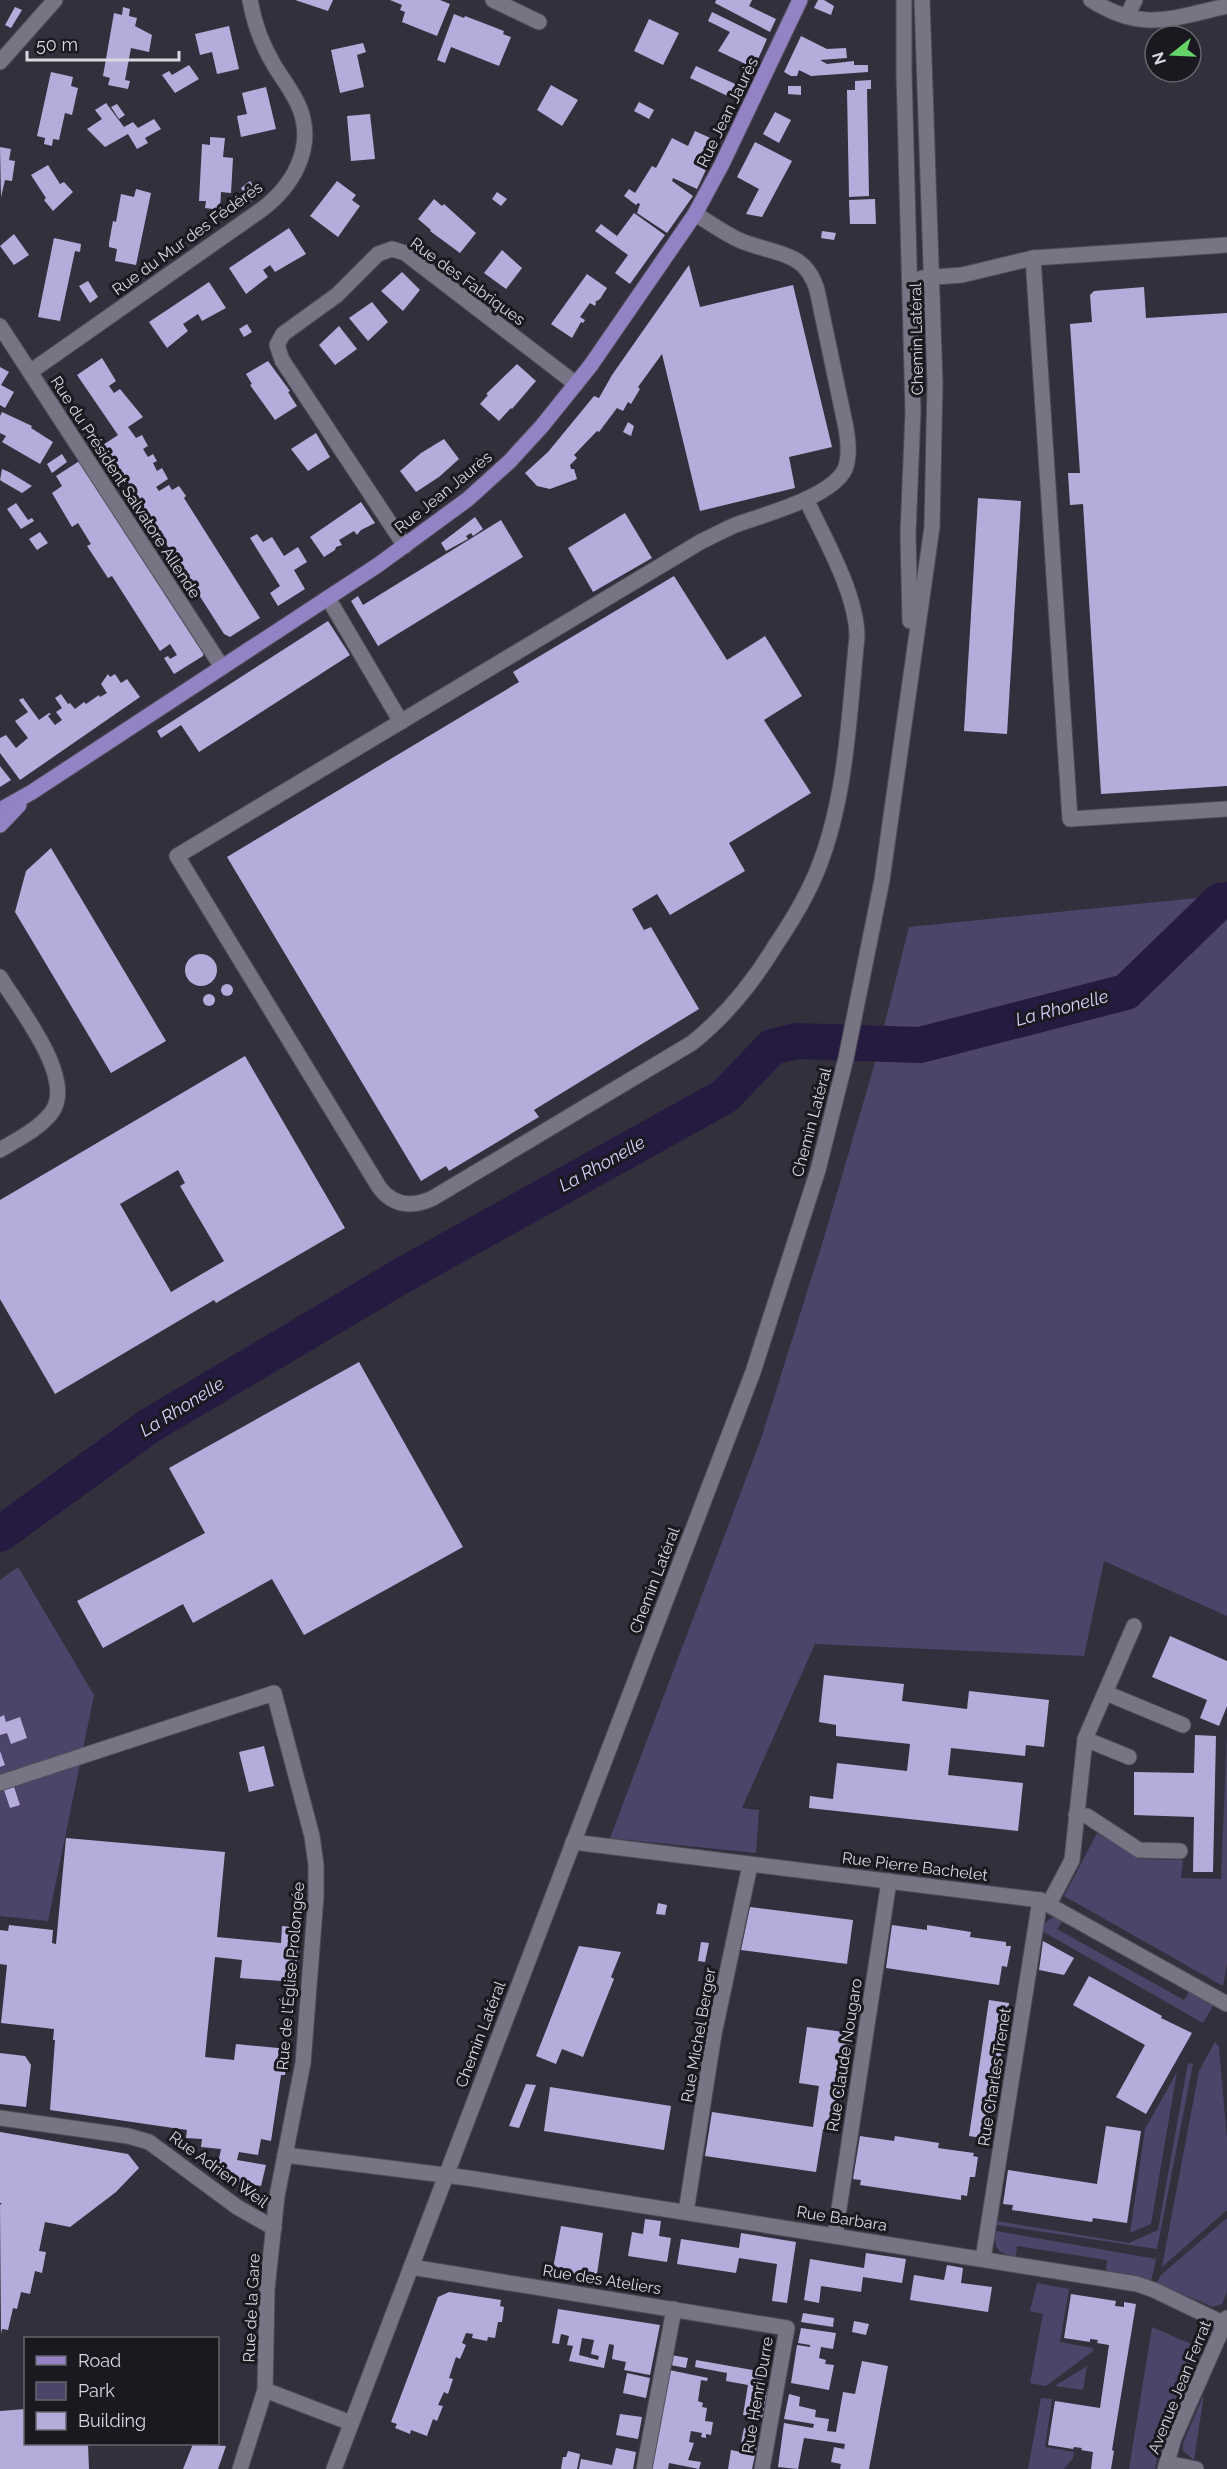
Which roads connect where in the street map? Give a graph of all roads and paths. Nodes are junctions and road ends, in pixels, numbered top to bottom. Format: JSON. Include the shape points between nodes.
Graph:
{"nodes":[{"id":1,"x":55,"y":0,"type":"edge"},
{"id":2,"x":250,"y":0,"type":"edge"},
{"id":3,"x":494,"y":0,"type":"edge"},
{"id":4,"x":800,"y":0,"type":"edge"},
{"id":5,"x":904,"y":0,"type":"edge"},
{"id":6,"x":922,"y":0,"type":"edge"},
{"id":7,"x":1091,"y":0,"type":"edge"},
{"id":8,"x":1135,"y":0,"type":"edge"},
{"id":9,"x":1227,"y":6,"type":"edge"},
{"id":10,"x":1127,"y":16,"type":"junction"},
{"id":11,"x":539,"y":22,"type":"dead end"},
{"id":12,"x":0,"y":62,"type":"edge"},
{"id":13,"x":694,"y":214,"type":"junction"},
{"id":14,"x":1227,"y":245,"type":"edge"},
{"id":15,"x":1033,"y":258,"type":"junction"},
{"id":16,"x":932,"y":277,"type":"junction"},
{"id":17,"x":910,"y":279,"type":"junction"},
{"id":18,"x":0,"y":326,"type":"edge"},
{"id":19,"x":30,"y":372,"type":"junction"},
{"id":20,"x":576,"y":384,"type":"junction"},
{"id":21,"x":806,"y":499,"type":"junction"},
{"id":22,"x":405,"y":546,"type":"junction"},
{"id":23,"x":328,"y":598,"type":"junction"},
{"id":24,"x":222,"y":667,"type":"junction"},
{"id":25,"x":910,"y":675,"type":"junction"},
{"id":26,"x":401,"y":722,"type":"junction"},
{"id":27,"x":32,"y":792,"type":"junction"},
{"id":28,"x":1227,"y":809,"type":"edge"},
{"id":29,"x":0,"y":810,"type":"edge"},
{"id":30,"x":0,"y":825,"type":"edge"},
{"id":31,"x":0,"y":977,"type":"edge"},
{"id":32,"x":0,"y":1149,"type":"edge"},
{"id":33,"x":1134,"y":1626,"type":"dead end"},
{"id":34,"x":1106,"y":1693,"type":"junction"},
{"id":35,"x":1183,"y":1725,"type":"dead end"},
{"id":36,"x":1085,"y":1739,"type":"junction"},
{"id":37,"x":1129,"y":1757,"type":"dead end"},
{"id":38,"x":0,"y":1783,"type":"edge"},
{"id":39,"x":1076,"y":1815,"type":"junction"},
{"id":40,"x":573,"y":1842,"type":"junction"},
{"id":41,"x":1179,"y":1851,"type":"dead end"},
{"id":42,"x":750,"y":1865,"type":"junction"},
{"id":43,"x":889,"y":1881,"type":"junction"},
{"id":44,"x":1045,"y":1902,"type":"junction"},
{"id":45,"x":1227,"y":2004,"type":"edge"},
{"id":46,"x":0,"y":2118,"type":"edge"},
{"id":47,"x":285,"y":2155,"type":"junction"},
{"id":48,"x":446,"y":2175,"type":"junction"},
{"id":49,"x":686,"y":2212,"type":"junction"},
{"id":50,"x":274,"y":2228,"type":"junction"},
{"id":51,"x":835,"y":2235,"type":"junction"},
{"id":52,"x":983,"y":2259,"type":"junction"},
{"id":53,"x":411,"y":2267,"type":"junction"},
{"id":54,"x":674,"y":2309,"type":"junction"},
{"id":55,"x":1226,"y":2321,"type":"edge"},
{"id":56,"x":787,"y":2328,"type":"joint"},
{"id":57,"x":265,"y":2390,"type":"junction"},
{"id":58,"x":351,"y":2423,"type":"junction"},
{"id":59,"x":1166,"y":2466,"type":"edge"},
{"id":60,"x":240,"y":2469,"type":"edge"},
{"id":61,"x":333,"y":2469,"type":"edge"},
{"id":62,"x":644,"y":2469,"type":"edge"},
{"id":63,"x":762,"y":2469,"type":"edge"},
{"id":64,"x":1196,"y":2469,"type":"edge"}],
"edges":[{"from":1,"to":12,"type":"street"},
{"from":2,"to":19,"type":"street","name":"Rue du Mur des Fédérés","via":[[262,44],[292,91],[304,121],[302,155],[294,175],[261,210]]},
{"from":3,"to":11,"type":"street"},
{"from":4,"to":13,"type":"main road","name":"Rue Jean Jaurès"},
{"from":5,"to":17,"type":"street","name":"Chemin Latéral"},
{"from":6,"to":16,"type":"street","name":"Chemin Latéral"},
{"from":7,"to":10,"type":"street"},
{"from":8,"to":10,"type":"street"},
{"from":9,"to":10,"type":"street","via":[[1158,21]]},
{"from":13,"to":20,"type":"main road","name":"Rue Jean Jaurès","via":[[638,300]]},
{"from":13,"to":21,"type":"street","via":[[735,238],[793,257],[806,266],[814,281],[848,450],[842,474]]},
{"from":14,"to":15,"type":"street"},
{"from":15,"to":16,"type":"street","via":[[962,275]]},
{"from":15,"to":28,"type":"street","via":[[1070,819]]},
{"from":16,"to":17,"type":"street"},
{"from":16,"to":25,"type":"street","name":"Chemin Latéral","via":[[932,527]]},
{"from":17,"to":25,"type":"street","name":"Chemin Latéral"},
{"from":18,"to":19,"type":"street","name":"Rue du Président Salvatore Allende"},
{"from":19,"to":24,"type":"street","name":"Rue du Président Salvatore Allende"},
{"from":20,"to":22,"type":"main road","name":"Rue Jean Jaurès","via":[[497,474]]},
{"from":20,"to":22,"type":"street","name":"Rue des Fabriques","via":[[405,253],[392,249],[378,254],[337,295],[283,334],[277,345],[282,360]]},
{"from":21,"to":26,"type":"street","via":[[702,541]]},
{"from":21,"to":26,"type":"street","via":[[850,598],[857,637],[833,820],[800,908],[747,989],[692,1043],[433,1198],[411,1205],[396,1202],[379,1187],[177,856]]},
{"from":22,"to":23,"type":"main road","name":"Rue Jean Jaurès"},
{"from":23,"to":24,"type":"main road","name":"Rue Jean Jaurès"},
{"from":23,"to":26,"type":"street"},
{"from":24,"to":27,"type":"main road","name":"Rue Jean Jaurès"},
{"from":25,"to":40,"type":"street","name":"Chemin Latéral","via":[[882,880],[846,1058],[815,1179],[753,1372]]},
{"from":27,"to":29,"type":"main road","name":"Rue Jean Jaurès"},
{"from":27,"to":30,"type":"main road","name":"Rue Jean Jaurès"},
{"from":31,"to":32,"type":"street","via":[[52,1062],[59,1094],[48,1117]]},
{"from":33,"to":34,"type":"street","name":"Rue Charles Trenet"},
{"from":34,"to":35,"type":"street"},
{"from":34,"to":36,"type":"street","name":"Rue Charles Trenet"},
{"from":36,"to":37,"type":"street"},
{"from":36,"to":39,"type":"street","name":"Rue Charles Trenet"},
{"from":38,"to":47,"type":"street","name":"Rue de l'Église Prolongée","via":[[274,1693],[312,1836],[317,1880],[305,2048]]},
{"from":39,"to":41,"type":"street","via":[[1087,1816],[1139,1850]]},
{"from":39,"to":44,"type":"street","name":"Rue Charles Trenet","via":[[1072,1860]]},
{"from":40,"to":42,"type":"street","name":"Rue Pierre Bachelet"},
{"from":40,"to":48,"type":"street","name":"Chemin Latéral"},
{"from":42,"to":43,"type":"street","name":"Rue Pierre Bachelet"},
{"from":42,"to":49,"type":"street","name":"Rue Michel Berger","via":[[714,2034]]},
{"from":43,"to":44,"type":"street","name":"Rue Pierre Bachelet"},
{"from":43,"to":51,"type":"street","name":"Rue Claude Nougaro"},
{"from":44,"to":45,"type":"street","name":"Rue Pierre Bachelet"},
{"from":44,"to":52,"type":"street","name":"Rue Charles Trenet"},
{"from":46,"to":50,"type":"street","name":"Rue Adrien Weil","via":[[149,2142],[237,2207]]},
{"from":47,"to":48,"type":"street","name":"Rue Barbara"},
{"from":47,"to":50,"type":"street","name":"Rue de l'Église Prolongée"},
{"from":48,"to":49,"type":"street","name":"Rue Barbara"},
{"from":48,"to":53,"type":"street","name":"Chemin Latéral"},
{"from":49,"to":51,"type":"street","name":"Rue Barbara"},
{"from":50,"to":57,"type":"street","name":"Rue de la Gare","via":[[266,2301]]},
{"from":51,"to":52,"type":"street","name":"Rue Barbara"},
{"from":52,"to":55,"type":"street","name":"Rue Barbara","via":[[1137,2284]]},
{"from":53,"to":54,"type":"street","name":"Rue des Ateliers"},
{"from":53,"to":58,"type":"street","name":"Chemin Latéral"},
{"from":54,"to":56,"type":"street","name":"Rue des Ateliers"},
{"from":54,"to":62,"type":"street"},
{"from":55,"to":59,"type":"street","name":"Avenue Jean Ferrat","via":[[1174,2438]]},
{"from":56,"to":63,"type":"street","name":"Rue Henri Durre"},
{"from":57,"to":58,"type":"street"},
{"from":57,"to":60,"type":"street","name":"Rue de la Gare"},
{"from":58,"to":61,"type":"street","name":"Chemin Latéral"},
{"from":59,"to":64,"type":"street"}]}
